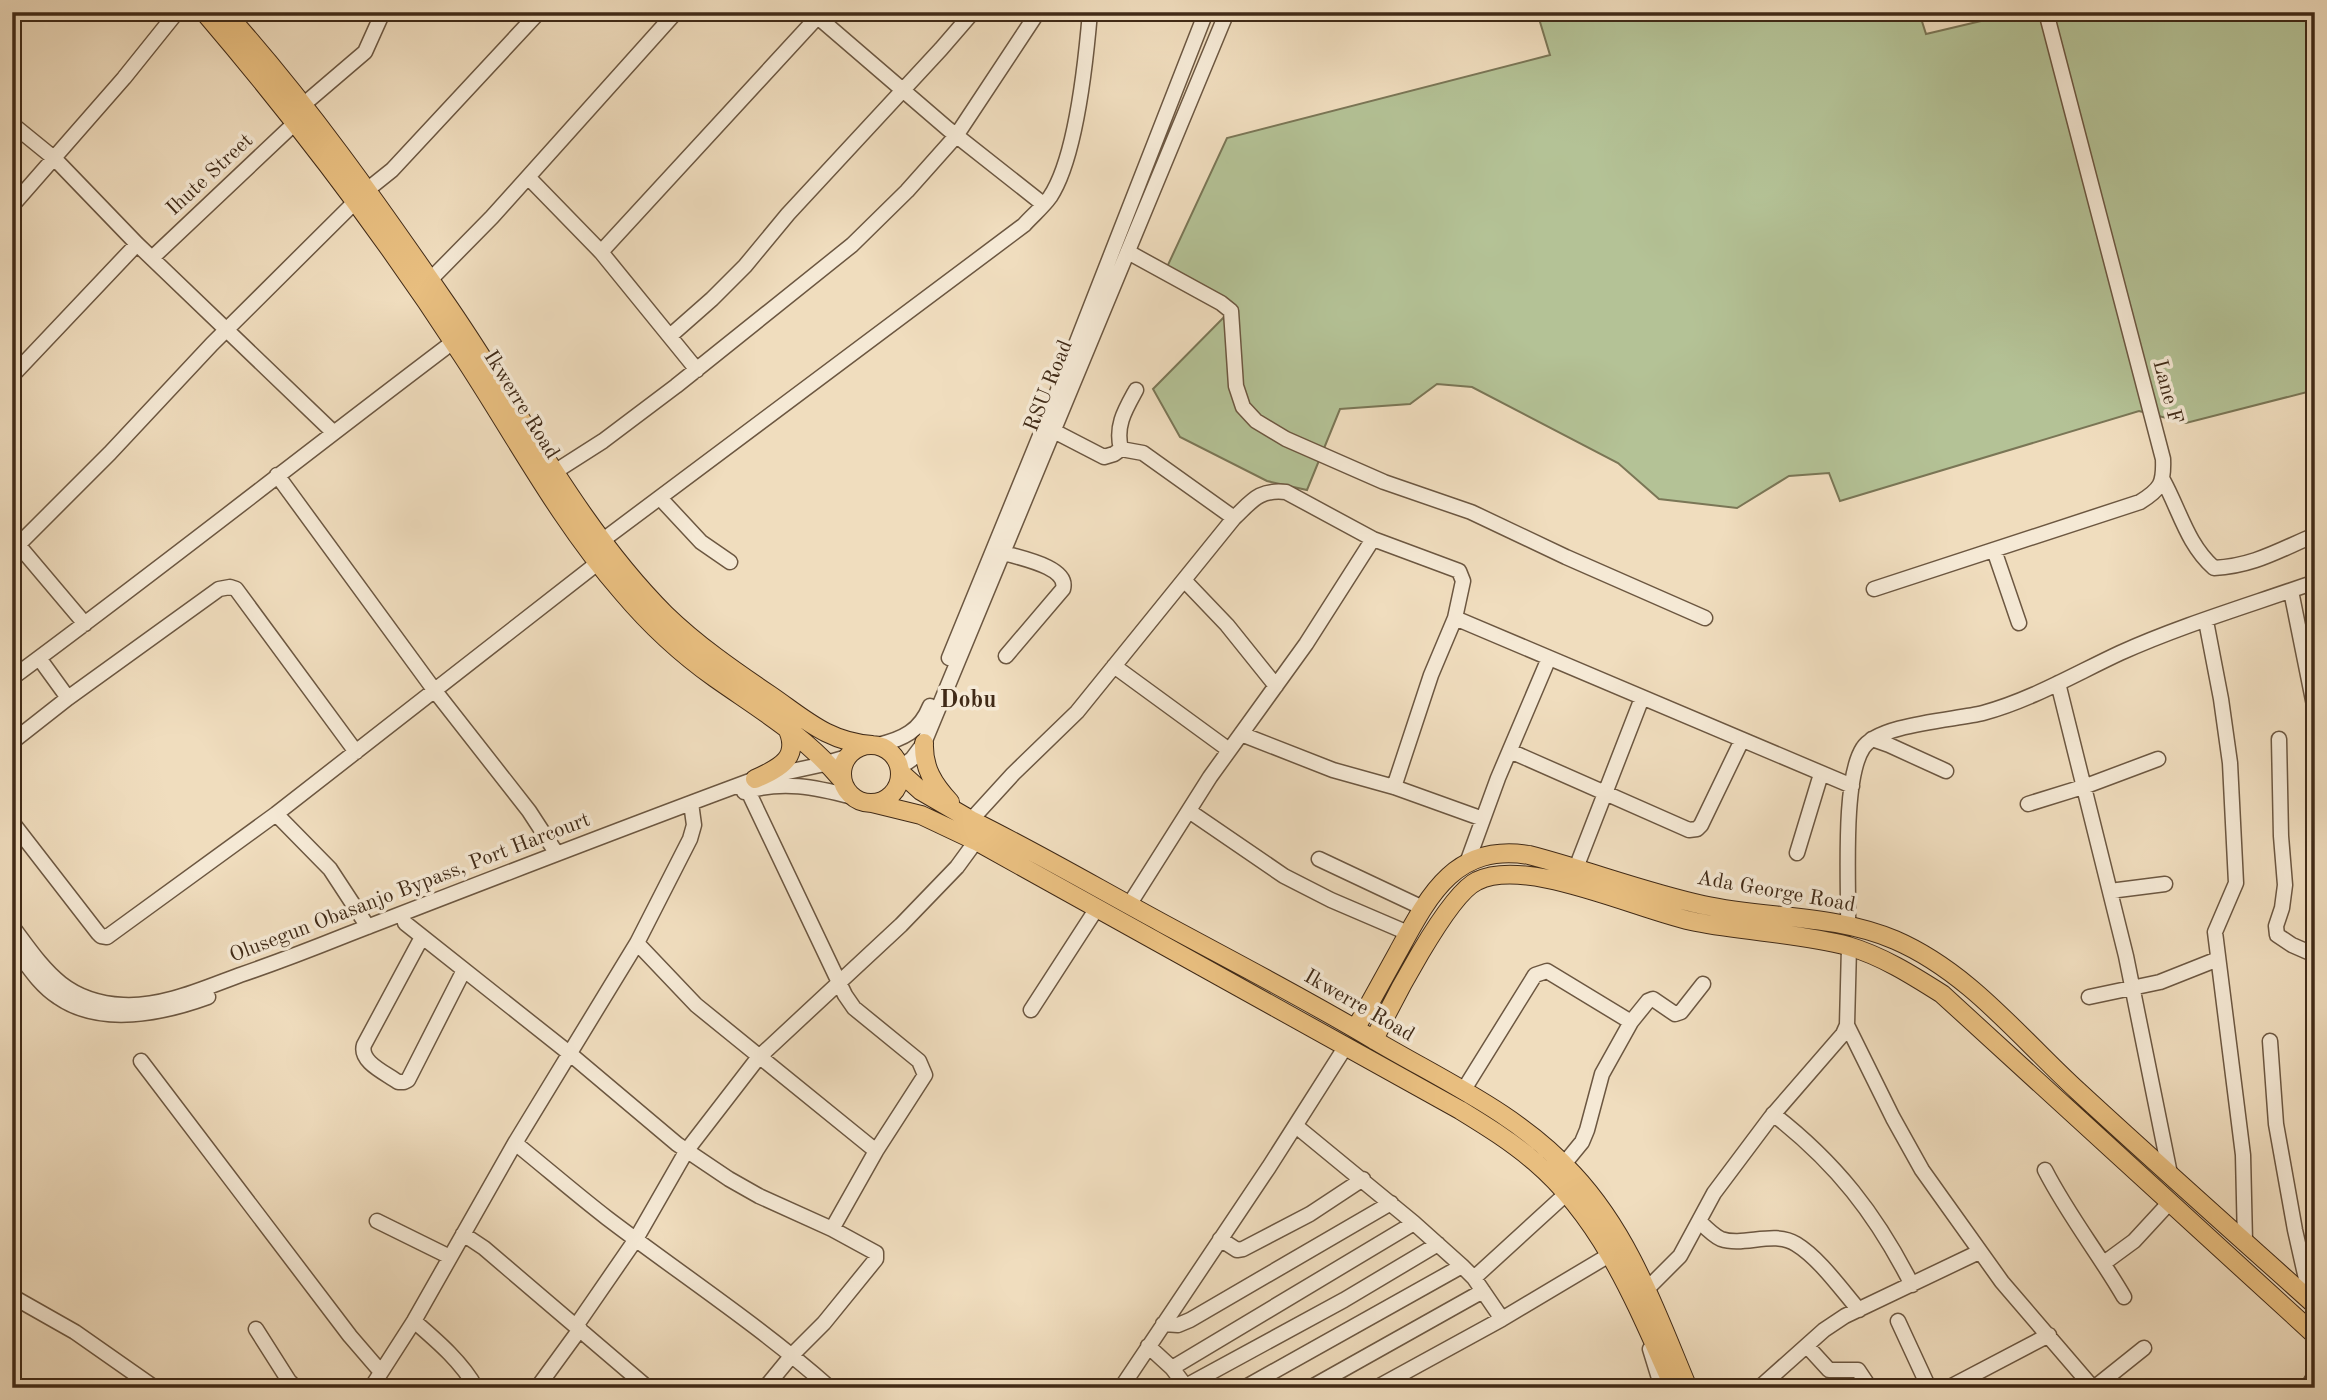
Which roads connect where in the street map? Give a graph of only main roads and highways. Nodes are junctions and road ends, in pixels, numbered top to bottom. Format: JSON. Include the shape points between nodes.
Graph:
{"nodes":[{"id":1,"x":204,"y":12,"type":"edge"},
{"id":2,"x":225,"y":12,"type":"edge"},
{"id":3,"x":362,"y":196,"type":"junction"},
{"id":4,"x":786,"y":726,"type":"junction"},
{"id":5,"x":924,"y":743,"type":"road end"},
{"id":6,"x":875,"y":745,"type":"junction"},
{"id":7,"x":900,"y":770,"type":"junction"},
{"id":8,"x":842,"y":780,"type":"junction"},
{"id":9,"x":751,"y":785,"type":"road end"},
{"id":10,"x":872,"y":803,"type":"junction"},
{"id":11,"x":966,"y":818,"type":"junction"},
{"id":12,"x":1356,"y":1028,"type":"junction"},
{"id":13,"x":1374,"y":1040,"type":"junction"},
{"id":14,"x":2313,"y":1303,"type":"edge"},
{"id":15,"x":2315,"y":1335,"type":"edge"},
{"id":16,"x":1674,"y":1388,"type":"edge"},
{"id":17,"x":1688,"y":1388,"type":"edge"}],
"edges":[{"from":1,"to":3,"type":"main road","name":"Ikwerre Road"},
{"from":2,"to":3,"type":"main road","name":"Ikwerre Road","via":[[303,105]]},
{"from":3,"to":4,"type":"main road","name":"Ikwerre Road","via":[[598,562],[645,617],[692,661]]},
{"from":3,"to":6,"type":"main road","name":"Ikwerre Road","via":[[474,342],[556,471],[636,583],[727,667],[827,734],[849,743]]},
{"from":4,"to":8,"type":"main road","name":"Ikwerre Road"},
{"from":4,"to":9,"type":"main road","via":[[792,741],[788,757]]},
{"from":5,"to":11,"type":"main road","via":[[924,761],[933,781]]},
{"from":6,"to":7,"type":"main road","via":[[894,755]]},
{"from":6,"to":8,"type":"main road","via":[[863,746],[847,757]]},
{"from":7,"to":10,"type":"main road","via":[[895,790]]},
{"from":7,"to":11,"type":"main road","name":"Ikwerre Road","via":[[921,790]]},
{"from":8,"to":10,"type":"main road","via":[[853,797]]},
{"from":10,"to":16,"type":"main road","name":"Ikwerre Road","via":[[921,815],[976,841],[1502,1136],[1567,1193],[1611,1254]]},
{"from":11,"to":12,"type":"main road","name":"Ikwerre Road"},
{"from":12,"to":13,"type":"main road","name":"Ikwerre Road"},
{"from":12,"to":14,"type":"main road","name":"Ada George Road","via":[[1435,890],[1450,874],[1485,855],[1506,851],[1703,905],[1848,926],[1894,940],[1958,976]]},
{"from":13,"to":15,"type":"main road","name":"Ada George Road","via":[[1454,900],[1474,882],[1500,873],[1544,877],[1692,921],[1849,947],[1880,958],[1942,994]]},
{"from":13,"to":17,"type":"main road","name":"Ikwerre Road","via":[[1517,1125],[1564,1164],[1610,1221],[1647,1289]]}]}
